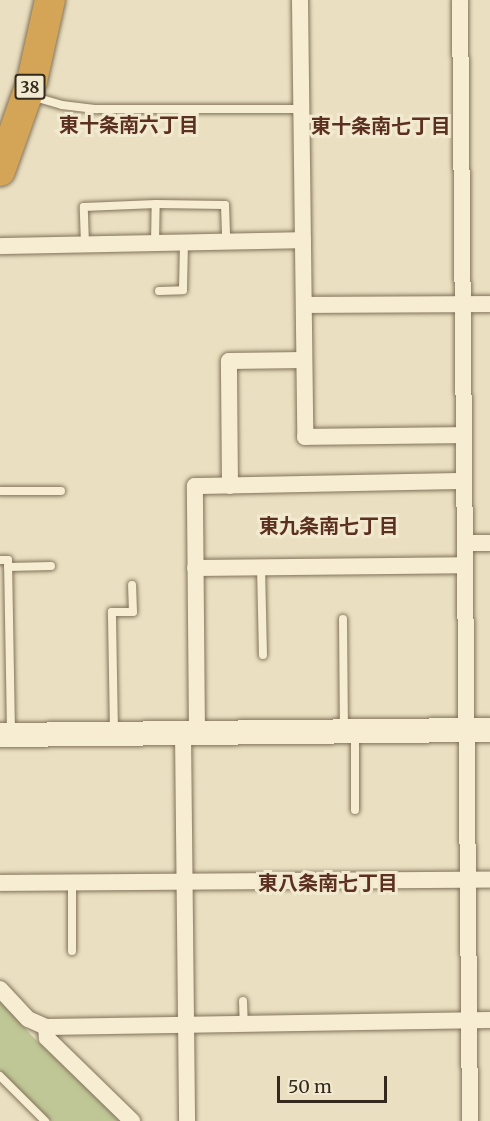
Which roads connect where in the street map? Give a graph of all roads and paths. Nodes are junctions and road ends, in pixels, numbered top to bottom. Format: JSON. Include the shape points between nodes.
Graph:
{"nodes":[{"id":1,"x":33,"y":0,"type":"edge"},
{"id":2,"x":50,"y":0,"type":"edge"},
{"id":3,"x":300,"y":0,"type":"edge"},
{"id":4,"x":460,"y":0,"type":"edge"},
{"id":5,"x":28,"y":95,"type":"junction"},
{"id":6,"x":302,"y":109,"type":"junction"},
{"id":7,"x":0,"y":122,"type":"edge"},
{"id":8,"x":0,"y":171,"type":"edge"},
{"id":9,"x":156,"y":204,"type":"junction"},
{"id":10,"x":303,"y":240,"type":"junction"},
{"id":11,"x":184,"y":242,"type":"junction"},
{"id":12,"x":226,"y":242,"type":"junction"},
{"id":13,"x":155,"y":243,"type":"junction"},
{"id":14,"x":85,"y":244,"type":"junction"},
{"id":15,"x":0,"y":246,"type":"edge"},
{"id":16,"x":159,"y":291,"type":"dead end"},
{"id":17,"x":490,"y":304,"type":"edge"},
{"id":18,"x":304,"y":305,"type":"junction"},
{"id":19,"x":462,"y":305,"type":"junction"},
{"id":20,"x":304,"y":360,"type":"junction"},
{"id":21,"x":463,"y":435,"type":"junction"},
{"id":22,"x":464,"y":481,"type":"junction"},
{"id":23,"x":230,"y":486,"type":"junction"},
{"id":24,"x":0,"y":491,"type":"edge"},
{"id":25,"x":61,"y":491,"type":"dead end"},
{"id":26,"x":465,"y":543,"type":"junction"},
{"id":27,"x":490,"y":543,"type":"edge"},
{"id":28,"x":0,"y":560,"type":"edge"},
{"id":29,"x":464,"y":564,"type":"junction"},
{"id":30,"x":51,"y":566,"type":"dead end"},
{"id":31,"x":8,"y":567,"type":"junction"},
{"id":32,"x":261,"y":567,"type":"junction"},
{"id":33,"x":195,"y":568,"type":"junction"},
{"id":34,"x":132,"y":585,"type":"dead end"},
{"id":35,"x":343,"y":619,"type":"dead end"},
{"id":36,"x":263,"y":655,"type":"dead end"},
{"id":37,"x":465,"y":730,"type":"junction"},
{"id":38,"x":490,"y":730,"type":"edge"},
{"id":39,"x":349,"y":732,"type":"junction"},
{"id":40,"x":114,"y":733,"type":"junction"},
{"id":41,"x":190,"y":733,"type":"junction"},
{"id":42,"x":6,"y":734,"type":"edge"},
{"id":43,"x":355,"y":810,"type":"dead end"},
{"id":44,"x":468,"y":880,"type":"junction"},
{"id":45,"x":490,"y":880,"type":"edge"},
{"id":46,"x":0,"y":883,"type":"edge"},
{"id":47,"x":72,"y":883,"type":"junction"},
{"id":48,"x":185,"y":883,"type":"junction"},
{"id":49,"x":72,"y":951,"type":"dead end"},
{"id":50,"x":0,"y":989,"type":"edge"},
{"id":51,"x":243,"y":1001,"type":"dead end"},
{"id":52,"x":469,"y":1020,"type":"junction"},
{"id":53,"x":490,"y":1020,"type":"edge"},
{"id":54,"x":185,"y":1024,"type":"junction"},
{"id":55,"x":244,"y":1024,"type":"junction"},
{"id":56,"x":46,"y":1027,"type":"junction"},
{"id":57,"x":0,"y":1076,"type":"edge"},
{"id":58,"x":45,"y":1121,"type":"edge"},
{"id":59,"x":132,"y":1121,"type":"edge"},
{"id":60,"x":187,"y":1121,"type":"edge"},
{"id":61,"x":470,"y":1121,"type":"edge"}],
"edges":[{"from":1,"to":7,"type":"highway","number":"38"},
{"from":2,"to":5,"type":"highway","number":"38"},
{"from":3,"to":6,"type":"street"},
{"from":4,"to":19,"type":"street"},
{"from":5,"to":6,"type":"lane","via":[[62,105],[97,109]]},
{"from":5,"to":8,"type":"highway","number":"38"},
{"from":6,"to":10,"type":"street"},
{"from":9,"to":12,"type":"lane","via":[[225,205]]},
{"from":9,"to":13,"type":"lane"},
{"from":9,"to":14,"type":"lane","via":[[84,207]]},
{"from":10,"to":12,"type":"street"},
{"from":10,"to":18,"type":"street"},
{"from":11,"to":12,"type":"street"},
{"from":11,"to":13,"type":"street"},
{"from":11,"to":16,"type":"lane","via":[[183,290]]},
{"from":13,"to":14,"type":"street"},
{"from":14,"to":15,"type":"street"},
{"from":17,"to":19,"type":"street"},
{"from":18,"to":19,"type":"street"},
{"from":18,"to":20,"type":"street"},
{"from":19,"to":21,"type":"street"},
{"from":20,"to":21,"type":"street","via":[[305,437]]},
{"from":20,"to":23,"type":"street","via":[[230,361]]},
{"from":21,"to":22,"type":"street"},
{"from":22,"to":23,"type":"street"},
{"from":22,"to":26,"type":"street"},
{"from":23,"to":33,"type":"street","via":[[195,486]]},
{"from":24,"to":25,"type":"lane"},
{"from":26,"to":27,"type":"street"},
{"from":26,"to":29,"type":"street"},
{"from":28,"to":31,"type":"lane","via":[[8,560]]},
{"from":29,"to":32,"type":"street"},
{"from":29,"to":37,"type":"street"},
{"from":30,"to":31,"type":"lane"},
{"from":31,"to":42,"type":"lane"},
{"from":32,"to":33,"type":"street"},
{"from":32,"to":36,"type":"lane"},
{"from":33,"to":41,"type":"street"},
{"from":34,"to":40,"type":"lane","via":[[133,612],[112,612]]},
{"from":35,"to":39,"type":"lane"},
{"from":37,"to":38,"type":"street"},
{"from":37,"to":39,"type":"street"},
{"from":37,"to":44,"type":"street"},
{"from":39,"to":41,"type":"street"},
{"from":39,"to":43,"type":"lane"},
{"from":40,"to":41,"type":"street"},
{"from":40,"to":42,"type":"street"},
{"from":41,"to":48,"type":"street"},
{"from":44,"to":45,"type":"street"},
{"from":44,"to":48,"type":"street"},
{"from":44,"to":52,"type":"street"},
{"from":46,"to":47,"type":"street"},
{"from":47,"to":48,"type":"street"},
{"from":47,"to":49,"type":"lane"},
{"from":48,"to":54,"type":"street"},
{"from":50,"to":56,"type":"street","via":[[28,1019]]},
{"from":51,"to":55,"type":"lane"},
{"from":52,"to":53,"type":"street"},
{"from":52,"to":55,"type":"street"},
{"from":52,"to":61,"type":"street"},
{"from":54,"to":55,"type":"street"},
{"from":54,"to":56,"type":"street"},
{"from":54,"to":60,"type":"street"},
{"from":56,"to":59,"type":"street","via":[[47,1038]]},
{"from":57,"to":58,"type":"lane"}]}
